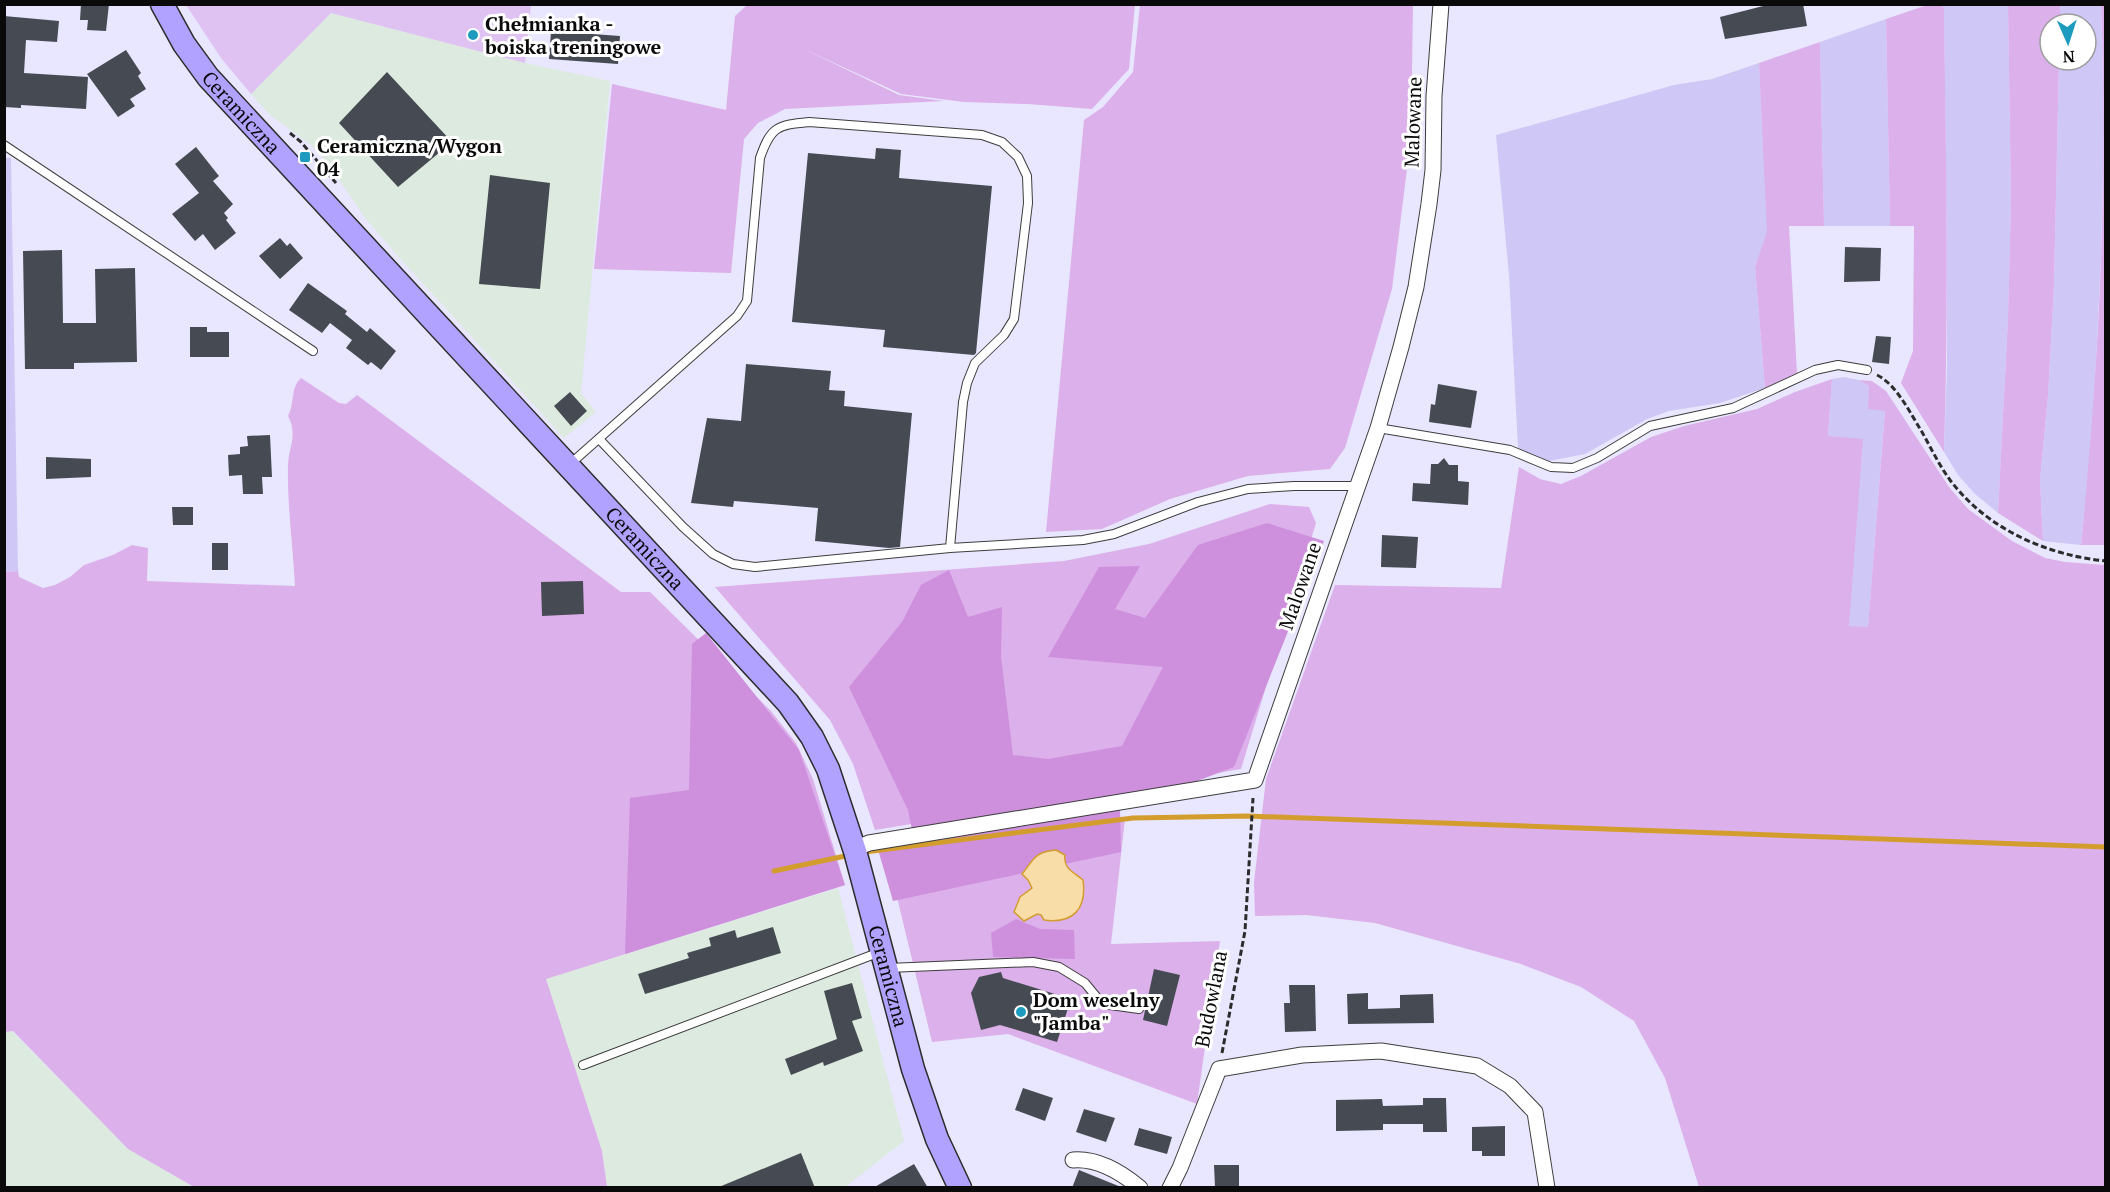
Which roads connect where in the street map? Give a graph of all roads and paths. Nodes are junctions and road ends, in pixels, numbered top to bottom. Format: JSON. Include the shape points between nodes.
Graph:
{"nodes":[{"id":1,"x":162,"y":4,"type":"edge"},
{"id":2,"x":1442,"y":4,"type":"edge"},
{"id":3,"x":4,"y":145,"type":"edge"},
{"id":4,"x":313,"y":351,"type":"dead end"},
{"id":5,"x":1867,"y":370,"type":"joint"},
{"id":6,"x":1378,"y":428,"type":"junction"},
{"id":7,"x":599,"y":439,"type":"junction"},
{"id":8,"x":568,"y":466,"type":"junction"},
{"id":9,"x":1357,"y":486,"type":"junction"},
{"id":10,"x":950,"y":548,"type":"junction"},
{"id":11,"x":2106,"y":561,"type":"edge"},
{"id":12,"x":1252,"y":809,"type":"dead end"},
{"id":13,"x":856,"y":854,"type":"junction"},
{"id":14,"x":884,"y":960,"type":"junction"},
{"id":15,"x":1139,"y":1009,"type":"dead end"},
{"id":16,"x":583,"y":1065,"type":"dead end"},
{"id":17,"x":1219,"y":1069,"type":"junction"},
{"id":18,"x":1073,"y":1160,"type":"dead end"},
{"id":19,"x":960,"y":1188,"type":"edge"},
{"id":20,"x":1140,"y":1188,"type":"edge"},
{"id":21,"x":1170,"y":1188,"type":"edge"},
{"id":22,"x":1546,"y":1188,"type":"edge"}],
"edges":[{"from":1,"to":8,"type":"street","name":"Ceramiczna","via":[[208,77]]},
{"from":2,"to":6,"type":"street","name":"Malowane","via":[[1434,96],[1433,170],[1425,236],[1416,287]]},
{"from":3,"to":4,"type":"lane"},
{"from":5,"to":6,"type":"lane","via":[[1838,365],[1815,370],[1733,408],[1650,426],[1573,468],[1551,467],[1510,450]]},
{"from":5,"to":11,"type":"path","via":[[1884,378],[1906,406],[1950,480],[1976,507],[2037,546],[2078,558]]},
{"from":6,"to":9,"type":"street","name":"Malowane"},
{"from":7,"to":8,"type":"lane"},
{"from":7,"to":10,"type":"lane","via":[[683,527],[713,554],[733,564],[755,567]]},
{"from":7,"to":10,"type":"lane","via":[[737,316],[747,301],[760,158],[767,137],[783,125],[809,122],[982,135],[1002,142],[1018,157],[1027,176],[1028,203],[1014,319],[1004,335],[975,363],[965,392]]},
{"from":8,"to":13,"type":"street","name":"Ceramiczna","via":[[788,703],[828,769]]},
{"from":9,"to":10,"type":"lane","via":[[1248,489],[1094,538]]},
{"from":9,"to":13,"type":"street","name":"Malowane","via":[[1255,780],[869,843]]},
{"from":12,"to":17,"type":"path","name":"Budowlana","via":[[1245,931]]},
{"from":13,"to":14,"type":"street","name":"Ceramiczna"},
{"from":14,"to":15,"type":"lane","via":[[1033,962],[1059,967],[1085,982],[1099,1000],[1110,1005]]},
{"from":14,"to":16,"type":"lane"},
{"from":14,"to":19,"type":"street","name":"Ceramiczna","via":[[913,1069]]},
{"from":17,"to":21,"type":"street","name":"Budowlana"},
{"from":17,"to":22,"type":"street","via":[[1302,1055],[1381,1051],[1477,1066],[1510,1086],[1535,1112]]},
{"from":18,"to":20,"type":"street","via":[[1086,1159],[1125,1175]]}]}
